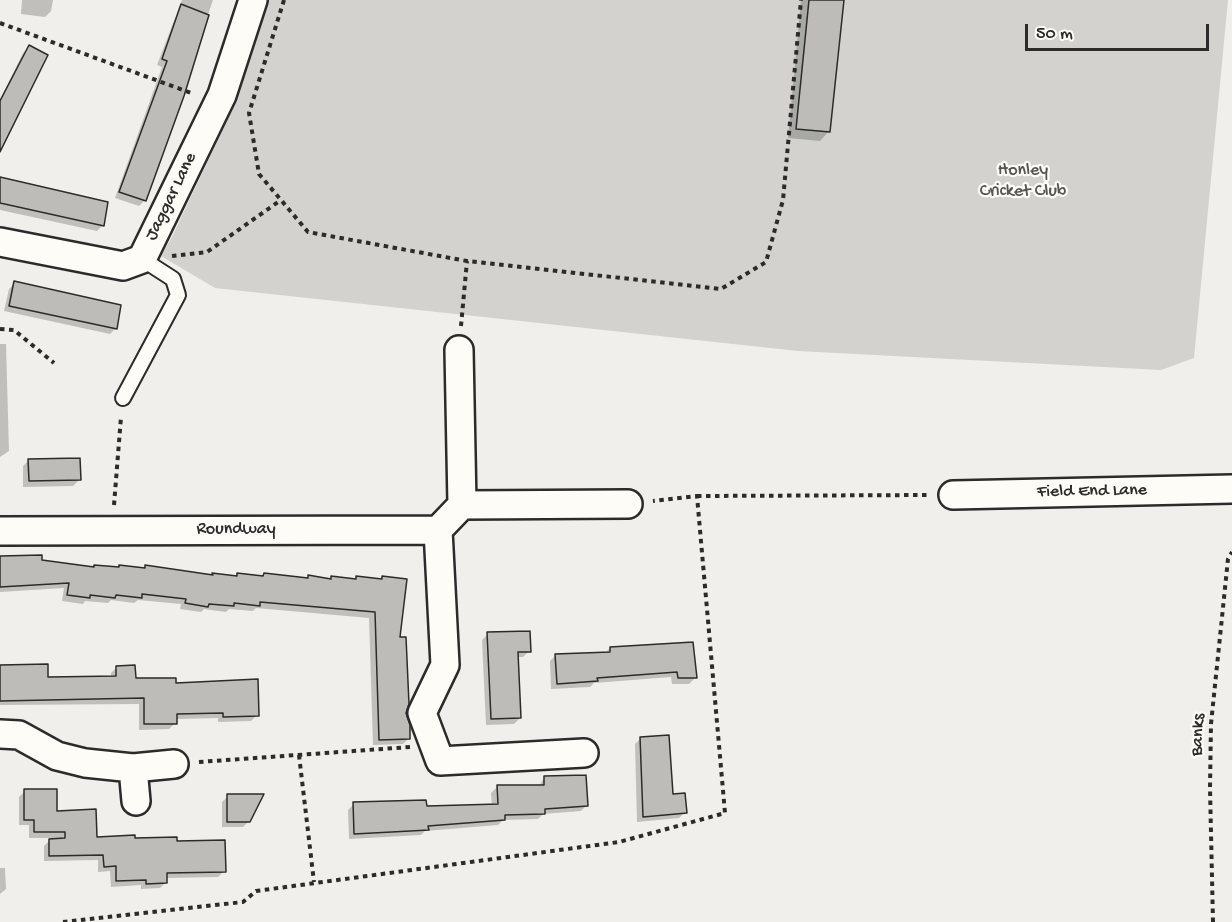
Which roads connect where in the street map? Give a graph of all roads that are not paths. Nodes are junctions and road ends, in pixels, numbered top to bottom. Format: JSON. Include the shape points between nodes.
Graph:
{"nodes":[{"id":1,"x":253,"y":0,"type":"edge"},
{"id":2,"x":0,"y":242,"type":"edge"},
{"id":3,"x":142,"y":259,"type":"junction"},
{"id":4,"x":459,"y":350,"type":"road end"},
{"id":5,"x":123,"y":398,"type":"road end"},
{"id":6,"x":1232,"y":489,"type":"edge"},
{"id":7,"x":953,"y":495,"type":"road end"},
{"id":8,"x":628,"y":504,"type":"dead end"},
{"id":9,"x":462,"y":505,"type":"junction"},
{"id":10,"x":438,"y":530,"type":"junction"},
{"id":11,"x":0,"y":531,"type":"edge"},
{"id":12,"x":0,"y":734,"type":"edge"},
{"id":13,"x":584,"y":753,"type":"dead end"},
{"id":14,"x":174,"y":764,"type":"road end"},
{"id":15,"x":133,"y":768,"type":"junction"},
{"id":16,"x":136,"y":801,"type":"dead end"}],
"edges":[{"from":1,"to":3,"type":"street","name":"Jaggar Lane","via":[[218,104]]},
{"from":2,"to":3,"type":"street","name":"Jaggar Lane","via":[[123,266]]},
{"from":3,"to":5,"type":"lane","via":[[173,279],[178,295]]},
{"from":4,"to":9,"type":"street"},
{"from":6,"to":7,"type":"street","name":"Field End Lane"},
{"from":8,"to":9,"type":"street"},
{"from":9,"to":10,"type":"street"},
{"from":10,"to":11,"type":"street","name":"Roundway"},
{"from":10,"to":13,"type":"street","via":[[445,664],[422,713],[440,760]]},
{"from":12,"to":15,"type":"street","via":[[19,735],[57,756],[75,761]]},
{"from":14,"to":15,"type":"street"},
{"from":15,"to":16,"type":"street"}]}
